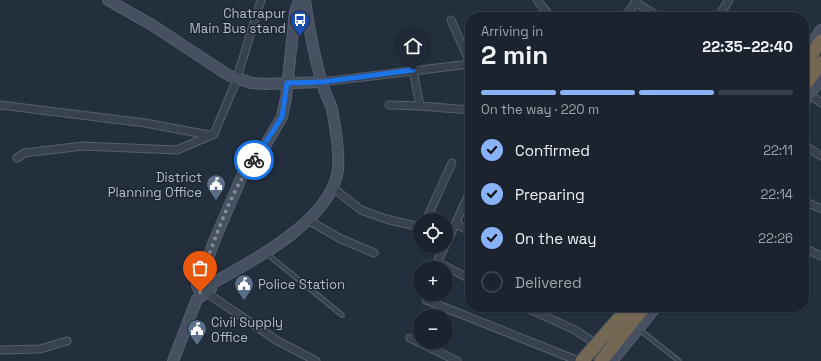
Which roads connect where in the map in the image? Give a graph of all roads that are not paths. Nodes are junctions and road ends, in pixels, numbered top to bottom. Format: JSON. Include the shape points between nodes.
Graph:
{"nodes":[{"id":1,"x":108,"y":0,"type":"edge"},
{"id":2,"x":261,"y":0,"type":"edge"},
{"id":3,"x":299,"y":0,"type":"edge"},
{"id":4,"x":305,"y":0,"type":"edge"},
{"id":5,"x":537,"y":0,"type":"edge"},
{"id":6,"x":729,"y":0,"type":"edge"},
{"id":7,"x":636,"y":1,"type":"edge"},
{"id":8,"x":547,"y":12,"type":"edge"},
{"id":9,"x":628,"y":12,"type":"edge"},
{"id":10,"x":652,"y":12,"type":"edge"},
{"id":11,"x":721,"y":12,"type":"edge"},
{"id":12,"x":451,"y":20,"type":"dead end"},
{"id":13,"x":821,"y":30,"type":"edge"},
{"id":14,"x":821,"y":41,"type":"edge"},
{"id":15,"x":809,"y":47,"type":"edge"},
{"id":16,"x":465,"y":52,"type":"edge"},
{"id":17,"x":809,"y":57,"type":"edge"},
{"id":18,"x":821,"y":63,"type":"edge"},
{"id":19,"x":465,"y":64,"type":"edge"},
{"id":20,"x":413,"y":70,"type":"junction"},
{"id":21,"x":237,"y":78,"type":"junction"},
{"id":22,"x":821,"y":78,"type":"edge"},
{"id":23,"x":322,"y":82,"type":"junction"},
{"id":24,"x":287,"y":83,"type":"junction"},
{"id":25,"x":809,"y":88,"type":"edge"},
{"id":26,"x":809,"y":91,"type":"edge"},
{"id":27,"x":809,"y":96,"type":"edge"},
{"id":28,"x":821,"y":102,"type":"edge"},
{"id":29,"x":0,"y":105,"type":"edge"},
{"id":30,"x":389,"y":105,"type":"dead end"},
{"id":31,"x":420,"y":106,"type":"junction"},
{"id":32,"x":465,"y":110,"type":"edge"},
{"id":33,"x":209,"y":135,"type":"junction"},
{"id":34,"x":809,"y":148,"type":"edge"},
{"id":35,"x":821,"y":156,"type":"edge"},
{"id":36,"x":17,"y":158,"type":"dead end"},
{"id":37,"x":452,"y":163,"type":"dead end"},
{"id":38,"x":332,"y":188,"type":"junction"},
{"id":39,"x":465,"y":203,"type":"edge"},
{"id":40,"x":809,"y":204,"type":"edge"},
{"id":41,"x":821,"y":209,"type":"edge"},
{"id":42,"x":429,"y":213,"type":"edge"},
{"id":43,"x":308,"y":220,"type":"junction"},
{"id":44,"x":456,"y":224,"type":"junction"},
{"id":45,"x":413,"y":225,"type":"edge"},
{"id":46,"x":465,"y":228,"type":"edge"},
{"id":47,"x":453,"y":229,"type":"edge"},
{"id":48,"x":809,"y":250,"type":"edge"},
{"id":49,"x":266,"y":252,"type":"junction"},
{"id":50,"x":374,"y":253,"type":"dead end"},
{"id":51,"x":440,"y":253,"type":"edge"},
{"id":52,"x":821,"y":256,"type":"edge"},
{"id":53,"x":465,"y":276,"type":"edge"},
{"id":54,"x":204,"y":288,"type":"junction"},
{"id":55,"x":428,"y":301,"type":"edge"},
{"id":56,"x":536,"y":312,"type":"edge"},
{"id":57,"x":619,"y":312,"type":"edge"},
{"id":58,"x":619,"y":312,"type":"edge"},
{"id":59,"x":640,"y":312,"type":"edge"},
{"id":60,"x":652,"y":312,"type":"edge"},
{"id":61,"x":342,"y":315,"type":"dead end"},
{"id":62,"x":639,"y":329,"type":"junction"},
{"id":63,"x":410,"y":338,"type":"dead end"},
{"id":64,"x":67,"y":341,"type":"dead end"},
{"id":65,"x":593,"y":342,"type":"junction"},
{"id":66,"x":0,"y":350,"type":"edge"},
{"id":67,"x":300,"y":357,"type":"edge"},
{"id":68,"x":168,"y":361,"type":"edge"},
{"id":69,"x":173,"y":361,"type":"edge"},
{"id":70,"x":316,"y":361,"type":"edge"},
{"id":71,"x":457,"y":361,"type":"edge"},
{"id":72,"x":578,"y":361,"type":"edge"},
{"id":73,"x":601,"y":361,"type":"edge"},
{"id":74,"x":612,"y":361,"type":"edge"},
{"id":75,"x":679,"y":361,"type":"edge"}],
"edges":[{"from":1,"to":21,"type":"main road"},
{"from":2,"to":21,"type":"street"},
{"from":3,"to":24,"type":"main road","via":[[295,12]]},
{"from":4,"to":23,"type":"main road"},
{"from":5,"to":8,"type":"street"},
{"from":6,"to":11,"type":"street"},
{"from":7,"to":9,"type":"street"},
{"from":7,"to":10,"type":"street"},
{"from":12,"to":16,"type":"street"},
{"from":13,"to":15,"type":"main road"},
{"from":14,"to":17,"type":"highway"},
{"from":18,"to":25,"type":"highway"},
{"from":19,"to":20,"type":"street"},
{"from":20,"to":23,"type":"street"},
{"from":20,"to":31,"type":"street"},
{"from":21,"to":24,"type":"main road","via":[[251,83]]},
{"from":21,"to":33,"type":"street","via":[[219,126],[214,134]]},
{"from":22,"to":26,"type":"main road"},
{"from":23,"to":24,"type":"main road"},
{"from":23,"to":38,"type":"main road","via":[[332,107],[337,143],[337,175]]},
{"from":24,"to":54,"type":"main road","via":[[282,117],[242,176],[213,244]]},
{"from":27,"to":28,"type":"street"},
{"from":29,"to":33,"type":"street","via":[[145,123]]},
{"from":30,"to":31,"type":"street"},
{"from":31,"to":32,"type":"street"},
{"from":33,"to":36,"type":"street","via":[[177,150],[79,146],[24,153]]},
{"from":34,"to":35,"type":"street"},
{"from":37,"to":42,"type":"street"},
{"from":38,"to":43,"type":"main road","via":[[325,201]]},
{"from":38,"to":45,"type":"street","via":[[361,210]]},
{"from":39,"to":44,"type":"street"},
{"from":40,"to":41,"type":"street"},
{"from":43,"to":49,"type":"main road"},
{"from":43,"to":50,"type":"street","via":[[341,239]]},
{"from":44,"to":46,"type":"street"},
{"from":44,"to":47,"type":"street"},
{"from":48,"to":52,"type":"street"},
{"from":49,"to":54,"type":"main road"},
{"from":49,"to":61,"type":"lane"},
{"from":51,"to":53,"type":"street","via":[[436,262]]},
{"from":54,"to":67,"type":"street"},
{"from":54,"to":68,"type":"main road","via":[[189,301]]},
{"from":54,"to":69,"type":"main road","via":[[197,299]]},
{"from":55,"to":72,"type":"street"},
{"from":56,"to":65,"type":"street","via":[[575,330]]},
{"from":57,"to":72,"type":"highway"},
{"from":58,"to":65,"type":"main road"},
{"from":59,"to":73,"type":"highway"},
{"from":60,"to":62,"type":"main road"},
{"from":62,"to":74,"type":"main road"},
{"from":62,"to":75,"type":"lane"},
{"from":63,"to":71,"type":"street"},
{"from":64,"to":66,"type":"street","via":[[40,349]]},
{"from":65,"to":72,"type":"main road"},
{"from":67,"to":70,"type":"street"}]}
